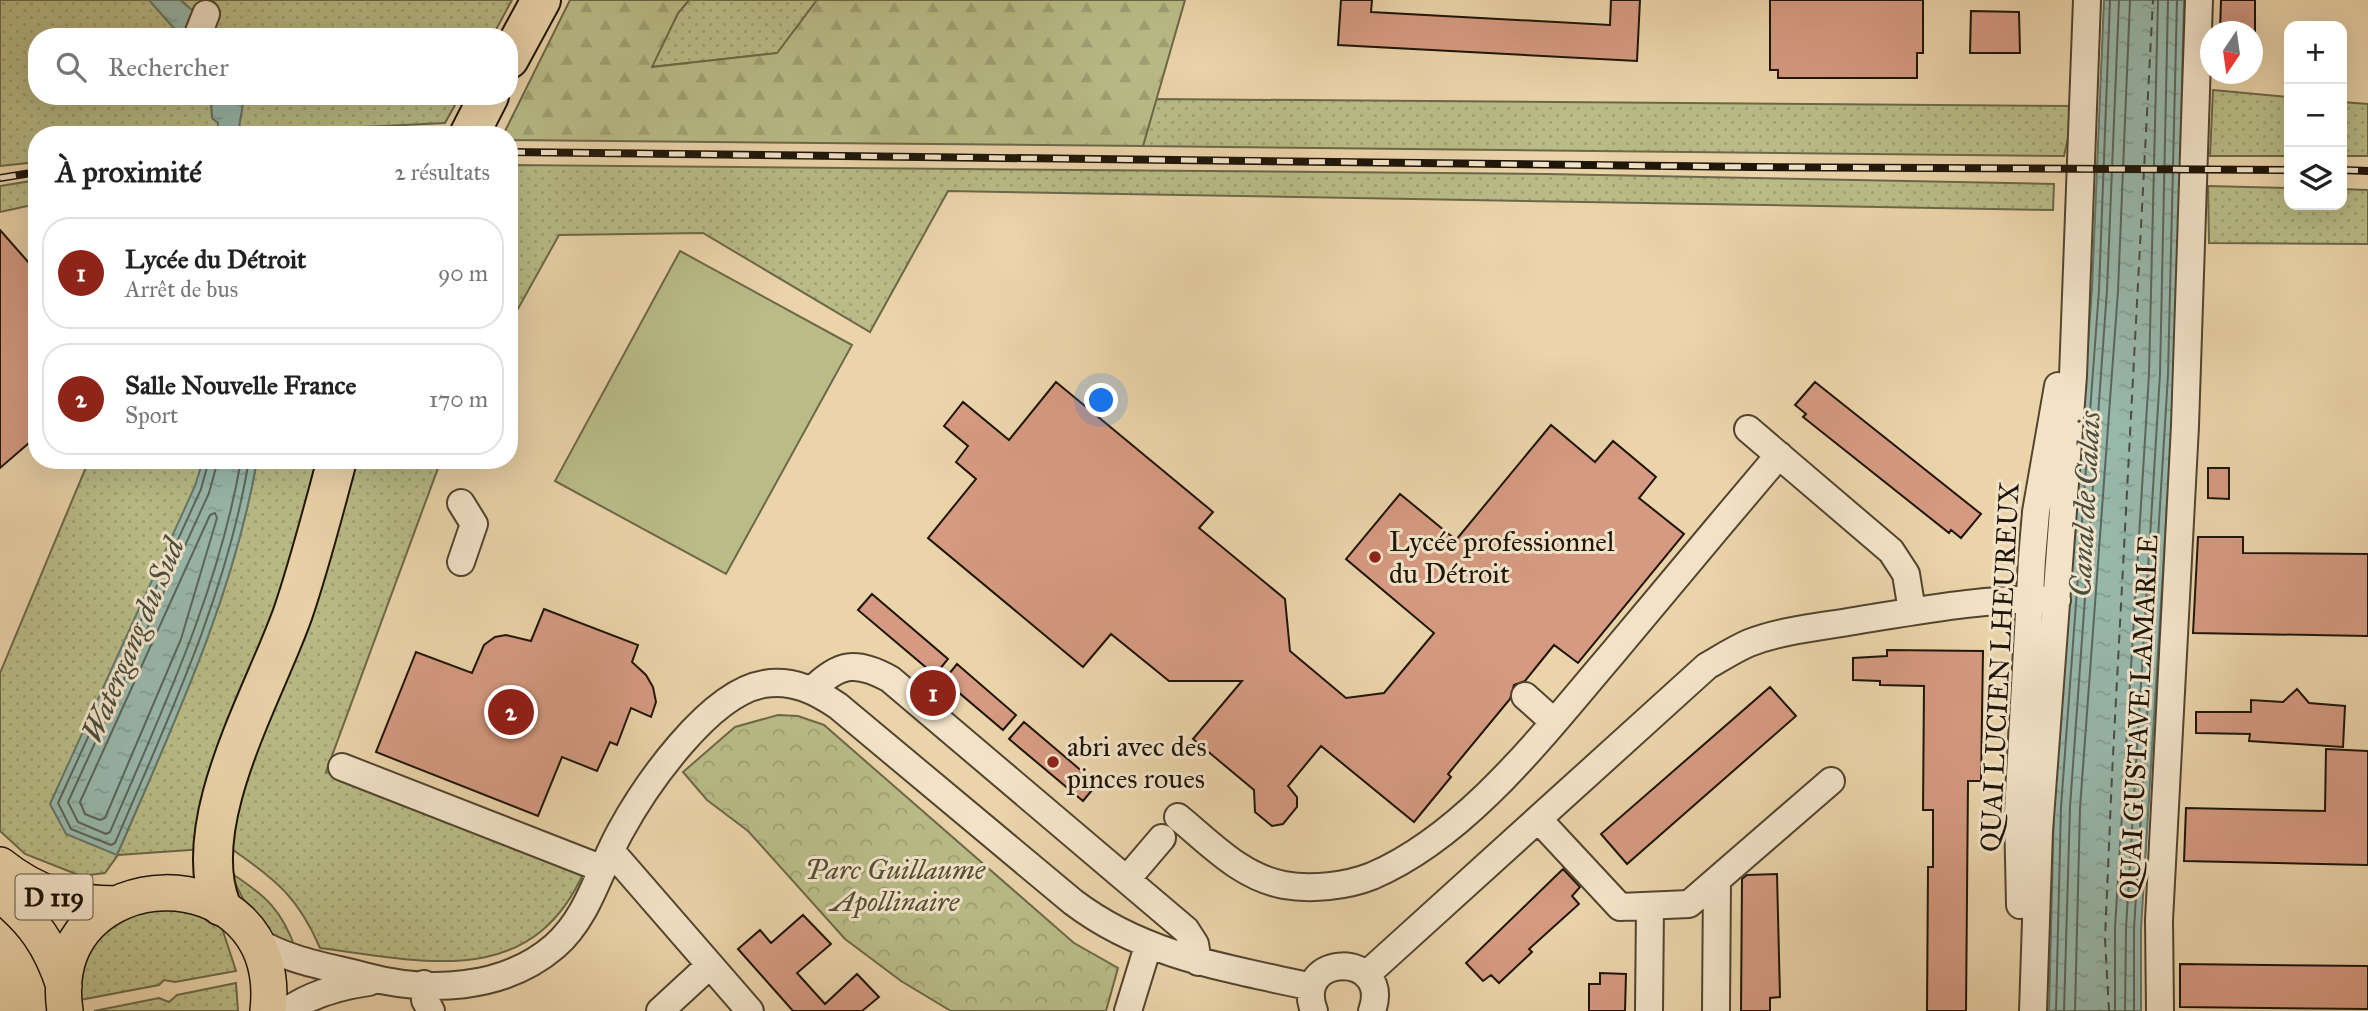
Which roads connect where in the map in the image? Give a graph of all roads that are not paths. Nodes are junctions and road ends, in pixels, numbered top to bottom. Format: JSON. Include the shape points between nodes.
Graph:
{"nodes":[{"id":1,"x":541,"y":0,"type":"edge"},
{"id":2,"x":2087,"y":0,"type":"edge"},
{"id":3,"x":2199,"y":0,"type":"edge"},
{"id":4,"x":518,"y":42,"type":"edge"},
{"id":5,"x":2079,"y":246,"type":"junction"},
{"id":6,"x":1748,"y":429,"type":"dead end"},
{"id":7,"x":1779,"y":456,"type":"junction"},
{"id":8,"x":334,"y":469,"type":"edge"},
{"id":9,"x":461,"y":503,"type":"dead end"},
{"id":10,"x":461,"y":562,"type":"dead end"},
{"id":11,"x":2031,"y":599,"type":"junction"},
{"id":12,"x":2057,"y":600,"type":"junction"},
{"id":13,"x":1912,"y":611,"type":"junction"},
{"id":14,"x":812,"y":690,"type":"junction"},
{"id":15,"x":1525,"y":696,"type":"dead end"},
{"id":16,"x":1554,"y":722,"type":"junction"},
{"id":17,"x":342,"y":767,"type":"dead end"},
{"id":18,"x":1831,"y":781,"type":"dead end"},
{"id":19,"x":1178,"y":817,"type":"dead end"},
{"id":20,"x":1539,"y":820,"type":"junction"},
{"id":21,"x":1163,"y":838,"type":"dead end"},
{"id":22,"x":607,"y":860,"type":"junction"},
{"id":23,"x":0,"y":865,"type":"edge"},
{"id":24,"x":1128,"y":879,"type":"junction"},
{"id":25,"x":1717,"y":880,"type":"junction"},
{"id":26,"x":0,"y":894,"type":"edge"},
{"id":27,"x":117,"y":904,"type":"junction"},
{"id":28,"x":221,"y":906,"type":"junction"},
{"id":29,"x":1650,"y":906,"type":"junction"},
{"id":30,"x":254,"y":940,"type":"junction"},
{"id":31,"x":1147,"y":946,"type":"junction"},
{"id":32,"x":1198,"y":962,"type":"junction"},
{"id":33,"x":710,"y":965,"type":"junction"},
{"id":34,"x":1366,"y":975,"type":"junction"},
{"id":35,"x":381,"y":981,"type":"junction"},
{"id":36,"x":424,"y":984,"type":"junction"},
{"id":37,"x":65,"y":998,"type":"edge"},
{"id":38,"x":1313,"y":999,"type":"edge"},
{"id":39,"x":268,"y":1011,"type":"edge"},
{"id":40,"x":287,"y":1011,"type":"edge"},
{"id":41,"x":431,"y":1011,"type":"edge"},
{"id":42,"x":660,"y":1011,"type":"edge"},
{"id":43,"x":750,"y":1011,"type":"edge"},
{"id":44,"x":1128,"y":1011,"type":"edge"},
{"id":45,"x":1371,"y":1011,"type":"edge"},
{"id":46,"x":1649,"y":1011,"type":"edge"},
{"id":47,"x":1717,"y":1011,"type":"edge"},
{"id":48,"x":2027,"y":1011,"type":"edge"},
{"id":49,"x":2033,"y":1011,"type":"edge"},
{"id":50,"x":2160,"y":1011,"type":"edge"}],
"edges":[{"from":1,"to":4,"type":"highway"},
{"from":2,"to":5,"type":"street","name":"QUAI LUCIEN LHEUREUX"},
{"from":3,"to":50,"type":"street","name":"QUAI GUSTAVE LAMARLE","via":[[2185,426],[2159,920]]},
{"from":5,"to":11,"type":"street","name":"QUAI LUCIEN LHEUREUX","via":[[2036,512]]},
{"from":5,"to":12,"type":"street","name":"QUAI LUCIEN LHEUREUX"},
{"from":6,"to":7,"type":"street"},
{"from":7,"to":13,"type":"street","via":[[1891,551],[1906,575]]},
{"from":7,"to":16,"type":"street"},
{"from":8,"to":28,"type":"highway","via":[[294,610],[219,805],[211,868]]},
{"from":9,"to":10,"type":"street","via":[[474,524]]},
{"from":11,"to":12,"type":"street"},
{"from":11,"to":13,"type":"street"},
{"from":11,"to":48,"type":"street","name":"QUAI LUCIEN LHEUREUX","via":[[2018,827]]},
{"from":12,"to":49,"type":"street","name":"QUAI LUCIEN LHEUREUX","via":[[2039,831]]},
{"from":13,"to":20,"type":"street","via":[[1780,634],[1728,653],[1707,666]]},
{"from":14,"to":22,"type":"street","via":[[763,684],[716,710],[653,781]]},
{"from":14,"to":24,"type":"street","via":[[843,667],[869,668],[890,679]]},
{"from":14,"to":31,"type":"street","via":[[855,719],[1073,902],[1109,928]]},
{"from":15,"to":16,"type":"street"},
{"from":16,"to":19,"type":"street","via":[[1484,799],[1402,860],[1371,876],[1328,887],[1284,885],[1245,872]]},
{"from":17,"to":22,"type":"street"},
{"from":18,"to":25,"type":"street"},
{"from":20,"to":29,"type":"street","via":[[1620,907]]},
{"from":20,"to":34,"type":"street"},
{"from":21,"to":24,"type":"street"},
{"from":22,"to":33,"type":"street"},
{"from":22,"to":36,"type":"street","via":[[577,920],[541,957],[476,983]]},
{"from":23,"to":27,"type":"main road","number":"D 119","via":[[26,884],[60,899]]},
{"from":24,"to":32,"type":"street","via":[[1191,937]]},
{"from":25,"to":29,"type":"street","via":[[1689,904]]},
{"from":25,"to":47,"type":"street"},
{"from":26,"to":37,"type":"main road","number":"D 119","via":[[40,931],[54,956]]},
{"from":27,"to":28,"type":"main road","via":[[137,895],[169,891]]},
{"from":27,"to":37,"type":"main road","via":[[98,916],[77,943]]},
{"from":28,"to":30,"type":"main road"},
{"from":29,"to":46,"type":"street"},
{"from":30,"to":35,"type":"street","via":[[301,962]]},
{"from":30,"to":39,"type":"main road","via":[[267,969]]},
{"from":31,"to":32,"type":"street"},
{"from":31,"to":44,"type":"street"},
{"from":32,"to":38,"type":"street"},
{"from":33,"to":42,"type":"street"},
{"from":33,"to":43,"type":"street"},
{"from":34,"to":38,"type":"street","via":[[1353,967],[1333,967],[1320,974]]},
{"from":34,"to":45,"type":"street","via":[[1375,994]]},
{"from":35,"to":36,"type":"street"},
{"from":35,"to":40,"type":"street","via":[[343,985]]},
{"from":36,"to":41,"type":"street"}]}
